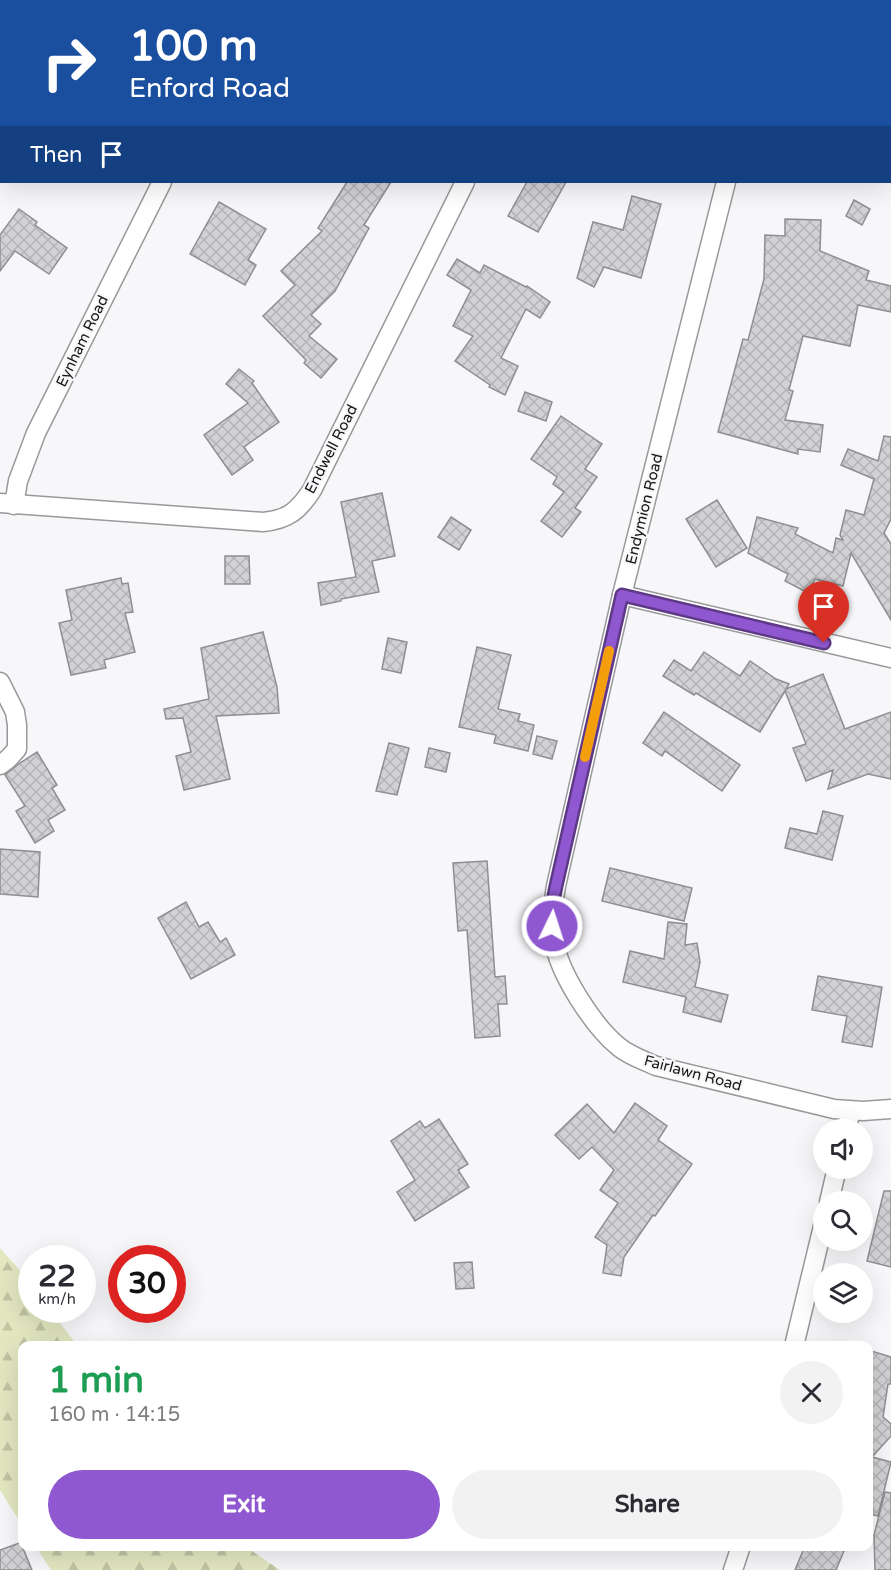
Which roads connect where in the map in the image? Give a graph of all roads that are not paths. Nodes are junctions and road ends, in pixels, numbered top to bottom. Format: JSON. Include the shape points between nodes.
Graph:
{"nodes":[{"id":1,"x":161,"y":183,"type":"edge"},
{"id":2,"x":465,"y":183,"type":"edge"},
{"id":3,"x":726,"y":183,"type":"edge"},
{"id":4,"x":7,"y":504,"type":"edge"},
{"id":5,"x":622,"y":595,"type":"junction"},
{"id":6,"x":891,"y":658,"type":"edge"},
{"id":7,"x":0,"y":682,"type":"edge"},
{"id":8,"x":0,"y":765,"type":"edge"},
{"id":9,"x":554,"y":944,"type":"joint"},
{"id":10,"x":891,"y":1109,"type":"edge"},
{"id":11,"x":851,"y":1111,"type":"junction"},
{"id":12,"x":849,"y":1119,"type":"edge"},
{"id":13,"x":817,"y":1251,"type":"edge"},
{"id":14,"x":795,"y":1341,"type":"edge"},
{"id":15,"x":739,"y":1551,"type":"edge"},
{"id":16,"x":733,"y":1570,"type":"edge"}],
"edges":[{"from":1,"to":4,"type":"street","name":"Eynham Road","via":[[36,433]]},
{"from":2,"to":4,"type":"street","name":"Endwell Road","via":[[312,490],[295,511],[285,518],[263,522]]},
{"from":3,"to":5,"type":"street","name":"Endymion Road"},
{"from":5,"to":6,"type":"street"},
{"from":5,"to":9,"type":"street","name":"Endymion Road","via":[[552,906]]},
{"from":7,"to":8,"type":"street","via":[[17,724],[17,748]]},
{"from":9,"to":11,"type":"street","name":"Fairlawn Road","via":[[589,1014],[619,1047],[636,1058]]},
{"from":10,"to":11,"type":"street","name":"Fairlawn Road"},
{"from":11,"to":12,"type":"street"},
{"from":13,"to":14,"type":"street"},
{"from":15,"to":16,"type":"street"}]}
